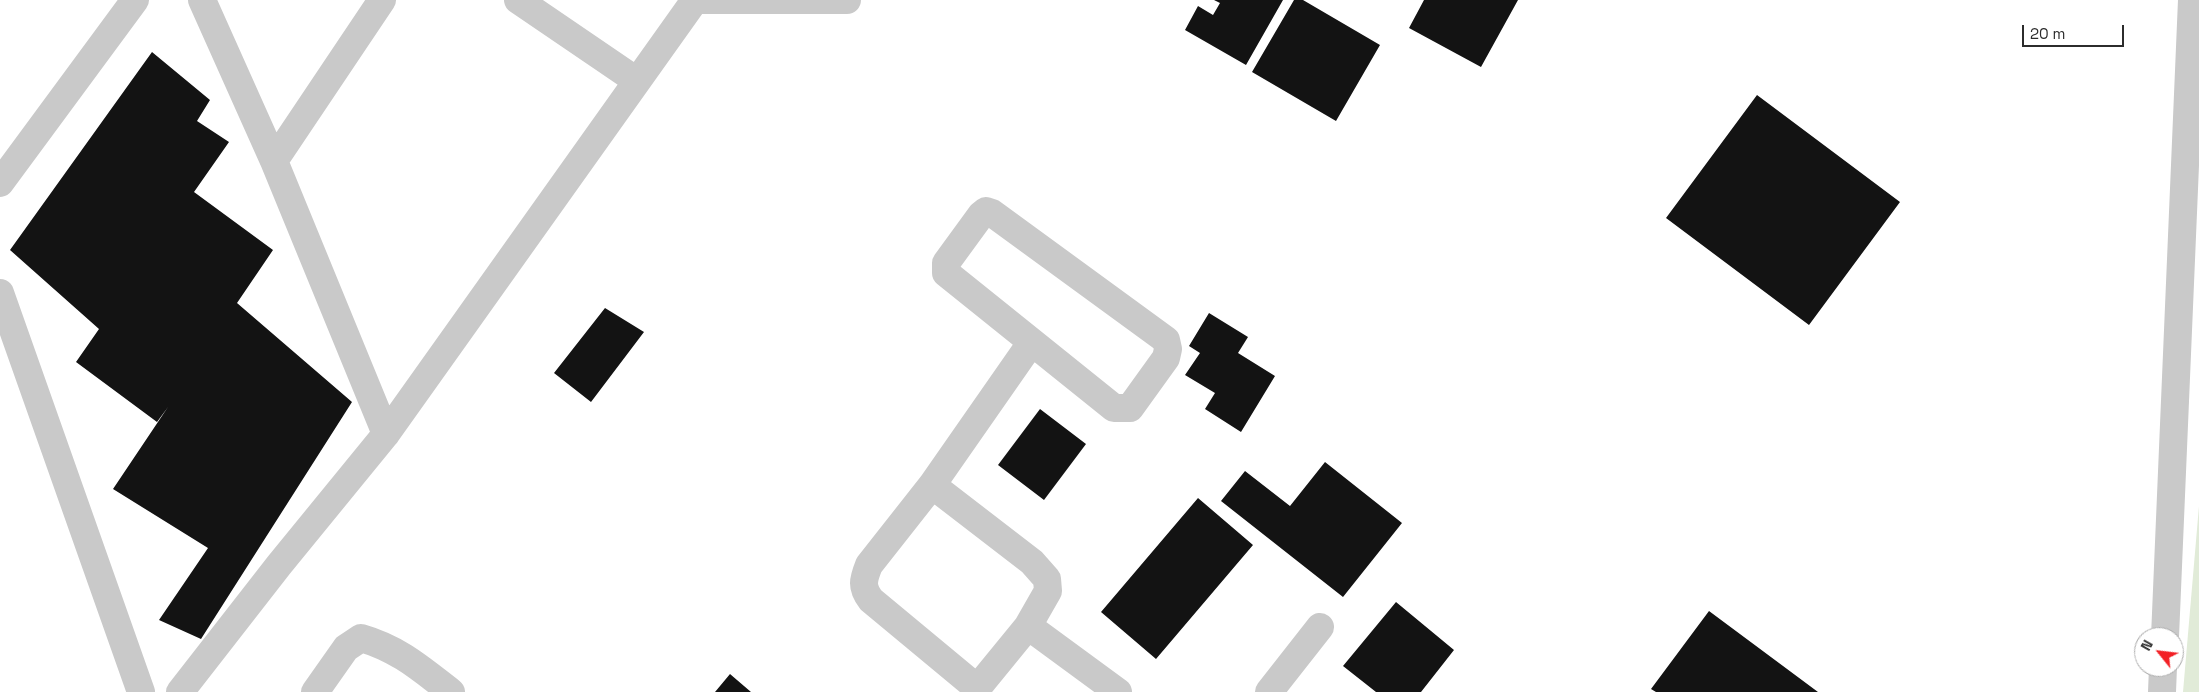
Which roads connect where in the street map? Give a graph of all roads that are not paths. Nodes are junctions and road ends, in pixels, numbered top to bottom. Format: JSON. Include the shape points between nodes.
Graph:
{"nodes":[{"id":1,"x":135,"y":0,"type":"edge"},
{"id":2,"x":202,"y":0,"type":"edge"},
{"id":3,"x":382,"y":0,"type":"edge"},
{"id":4,"x":518,"y":0,"type":"edge"},
{"id":5,"x":695,"y":0,"type":"edge"},
{"id":6,"x":848,"y":0,"type":"edge"},
{"id":7,"x":2192,"y":0,"type":"edge"},
{"id":8,"x":637,"y":81,"type":"junction"},
{"id":9,"x":274,"y":161,"type":"junction"},
{"id":10,"x":0,"y":183,"type":"edge"},
{"id":11,"x":0,"y":293,"type":"edge"},
{"id":12,"x":1031,"y":343,"type":"junction"},
{"id":13,"x":386,"y":434,"type":"junction"},
{"id":14,"x":932,"y":485,"type":"junction"},
{"id":15,"x":1028,"y":626,"type":"junction"},
{"id":16,"x":1320,"y":626,"type":"dead end"},
{"id":17,"x":2165,"y":627,"type":"edge"},
{"id":18,"x":2163,"y":677,"type":"edge"},
{"id":19,"x":976,"y":690,"type":"edge"},
{"id":20,"x":142,"y":692,"type":"edge"},
{"id":21,"x":180,"y":692,"type":"edge"},
{"id":22,"x":315,"y":692,"type":"edge"},
{"id":23,"x":451,"y":692,"type":"edge"},
{"id":24,"x":1118,"y":692,"type":"edge"},
{"id":25,"x":1269,"y":692,"type":"edge"},
{"id":26,"x":2162,"y":692,"type":"edge"}],
"edges":[{"from":1,"to":10,"type":"street"},
{"from":2,"to":9,"type":"street"},
{"from":3,"to":9,"type":"street"},
{"from":4,"to":8,"type":"street"},
{"from":5,"to":6,"type":"street"},
{"from":5,"to":8,"type":"street"},
{"from":7,"to":17,"type":"street"},
{"from":8,"to":13,"type":"street"},
{"from":9,"to":13,"type":"street"},
{"from":11,"to":20,"type":"street"},
{"from":12,"to":12,"type":"street","via":[[946,273],[946,263],[986,211],[1166,340],[1168,349],[1166,358],[1130,408],[1114,408]]},
{"from":12,"to":14,"type":"street"},
{"from":13,"to":21,"type":"street"},
{"from":14,"to":15,"type":"street","via":[[1032,562],[1047,579],[1048,591]]},
{"from":14,"to":19,"type":"street","via":[[869,565],[863,580],[864,590],[871,600]]},
{"from":15,"to":19,"type":"street"},
{"from":15,"to":24,"type":"street"},
{"from":16,"to":25,"type":"street"},
{"from":18,"to":26,"type":"street"},
{"from":22,"to":23,"type":"street","via":[[346,648],[361,638],[404,655]]}]}
